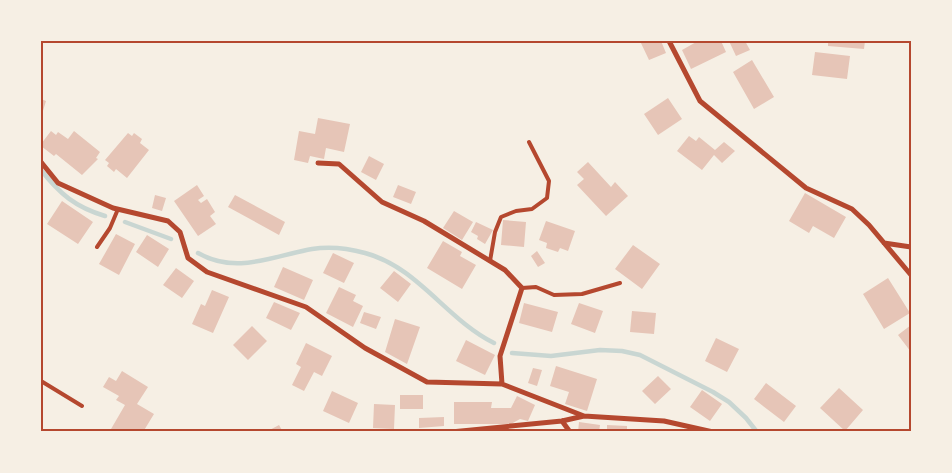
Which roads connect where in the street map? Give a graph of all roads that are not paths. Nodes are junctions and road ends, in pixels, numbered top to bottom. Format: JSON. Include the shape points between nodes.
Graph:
{"nodes":[{"id":1,"x":670,"y":41,"type":"edge"},
{"id":2,"x":529,"y":142,"type":"dead end"},
{"id":3,"x":41,"y":162,"type":"edge"},
{"id":4,"x":318,"y":163,"type":"dead end"},
{"id":5,"x":118,"y":209,"type":"junction"},
{"id":6,"x":884,"y":243,"type":"junction"},
{"id":7,"x":97,"y":247,"type":"dead end"},
{"id":8,"x":911,"y":247,"type":"edge"},
{"id":9,"x":490,"y":261,"type":"junction"},
{"id":10,"x":911,"y":275,"type":"edge"},
{"id":11,"x":620,"y":283,"type":"dead end"},
{"id":12,"x":522,"y":288,"type":"junction"},
{"id":13,"x":41,"y":380,"type":"edge"},
{"id":14,"x":502,"y":384,"type":"junction"},
{"id":15,"x":82,"y":406,"type":"dead end"},
{"id":16,"x":584,"y":416,"type":"junction"},
{"id":17,"x":562,"y":422,"type":"junction"},
{"id":18,"x":451,"y":432,"type":"edge"},
{"id":19,"x":570,"y":432,"type":"edge"},
{"id":20,"x":713,"y":432,"type":"edge"}],
"edges":[{"from":1,"to":6,"type":"street","via":[[700,101],[806,188],[852,208]]},
{"from":2,"to":9,"type":"lane","via":[[549,181],[547,198],[532,209],[501,217]]},
{"from":3,"to":5,"type":"street","via":[[58,183]]},
{"from":4,"to":9,"type":"street","via":[[339,164],[382,202],[424,221]]},
{"from":5,"to":7,"type":"lane"},
{"from":5,"to":14,"type":"street","via":[[168,221],[180,232],[188,258],[207,272],[306,307],[365,348],[427,382]]},
{"from":6,"to":8,"type":"street"},
{"from":6,"to":10,"type":"street"},
{"from":9,"to":12,"type":"street","via":[[506,270]]},
{"from":11,"to":12,"type":"lane","via":[[582,294],[554,295],[536,287]]},
{"from":12,"to":14,"type":"street","via":[[500,356]]},
{"from":13,"to":15,"type":"lane"},
{"from":14,"to":16,"type":"street"},
{"from":16,"to":17,"type":"street"},
{"from":16,"to":20,"type":"street","via":[[664,421]]},
{"from":17,"to":18,"type":"street"},
{"from":17,"to":19,"type":"street"}]}
